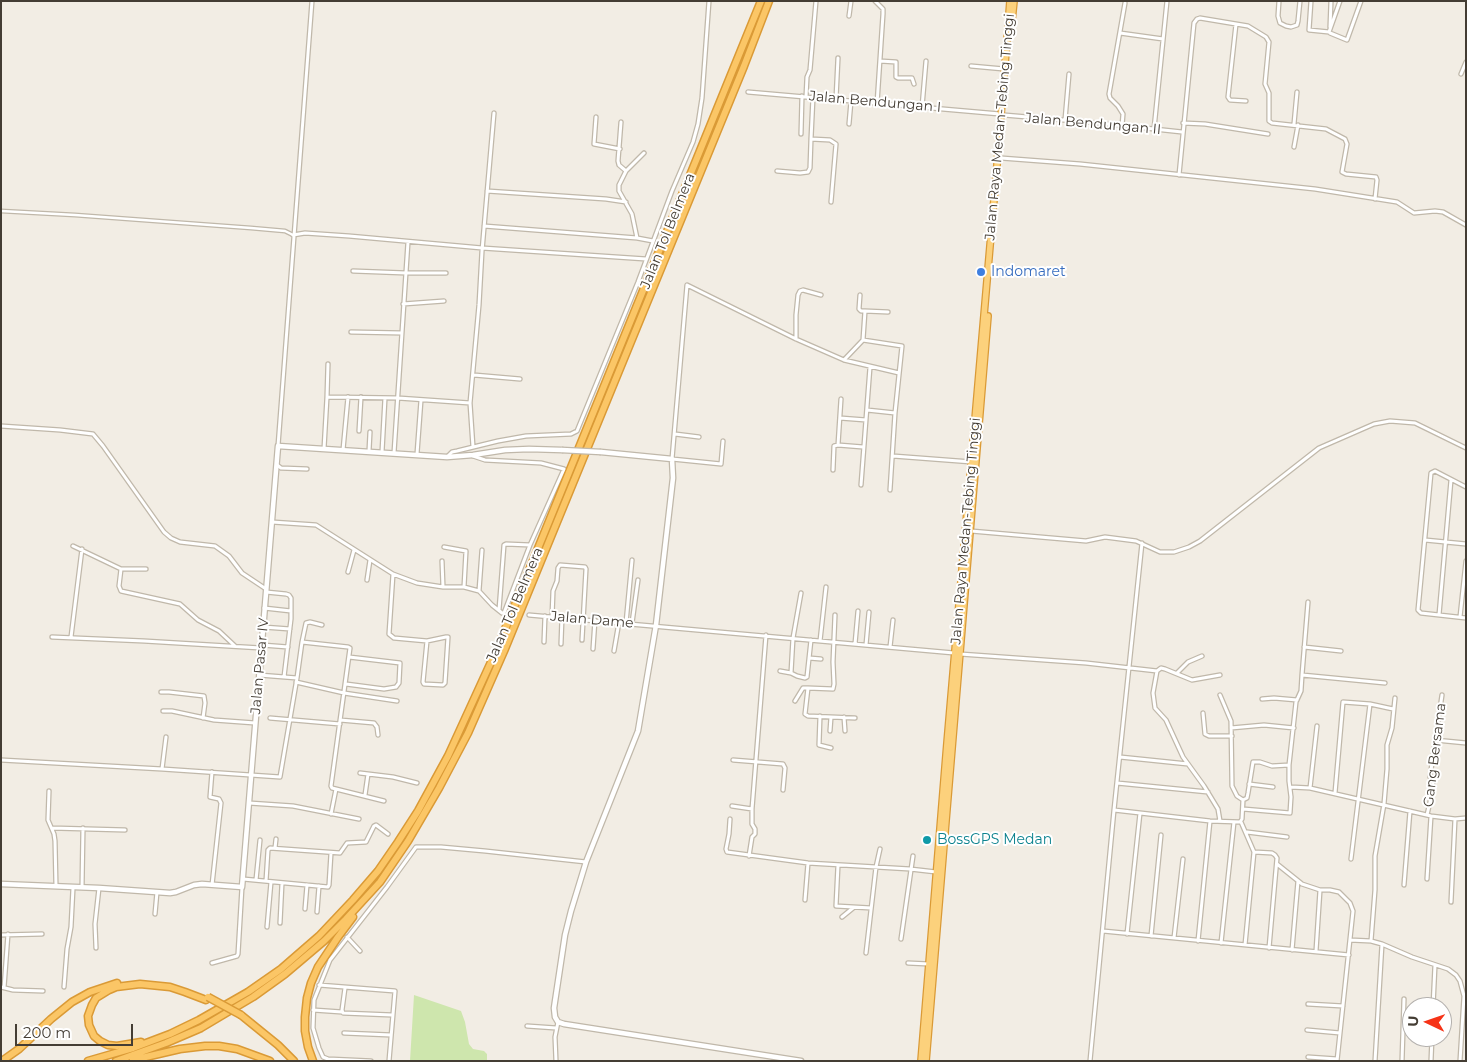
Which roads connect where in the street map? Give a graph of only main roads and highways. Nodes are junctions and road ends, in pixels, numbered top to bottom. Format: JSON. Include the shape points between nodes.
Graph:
{"nodes":[{"id":1,"x":761,"y":1,"type":"edge"},
{"id":2,"x":769,"y":1,"type":"edge"},
{"id":3,"x":1010,"y":1,"type":"edge"},
{"id":4,"x":1014,"y":1,"type":"edge"},
{"id":5,"x":1002,"y":115,"type":"junction"},
{"id":6,"x":968,"y":530,"type":"junction"},
{"id":7,"x":958,"y":654,"type":"junction"},
{"id":8,"x":380,"y":882,"type":"junction"},
{"id":9,"x":207,"y":999,"type":"junction"},
{"id":10,"x":240,"y":1017,"type":"junction"},
{"id":11,"x":170,"y":1034,"type":"junction"},
{"id":12,"x":2,"y":1061,"type":"edge"},
{"id":13,"x":88,"y":1061,"type":"edge"},
{"id":14,"x":116,"y":1061,"type":"edge"},
{"id":15,"x":129,"y":1061,"type":"edge"},
{"id":16,"x":270,"y":1061,"type":"edge"},
{"id":17,"x":290,"y":1061,"type":"edge"},
{"id":18,"x":294,"y":1061,"type":"edge"},
{"id":19,"x":313,"y":1061,"type":"edge"},
{"id":20,"x":921,"y":1061,"type":"edge"},
{"id":21,"x":926,"y":1061,"type":"edge"}],
"edges":[{"from":1,"to":11,"type":"highway","name":"Jalan Tol Belmera","via":[[497,649],[430,790],[378,871],[324,931],[281,969],[250,990]]},
{"from":2,"to":8,"type":"highway","name":"Jalan Tol Belmera","via":[[468,733],[440,788]]},
{"from":3,"to":5,"type":"highway","name":"Jalan Raya Medan-Tebing Tinggi"},
{"from":4,"to":5,"type":"highway","name":"Jalan Raya Medan-Tebing Tinggi"},
{"from":5,"to":6,"type":"highway","name":"Jalan Raya Medan-Tebing Tinggi"},
{"from":5,"to":6,"type":"highway","name":"Jalan Raya Medan-Tebing Tinggi","via":[[1001,158]]},
{"from":6,"to":7,"type":"highway","name":"Jalan Raya Medan-Tebing Tinggi"},
{"from":7,"to":20,"type":"highway","name":"Jalan Raya Medan-Tebing Tinggi"},
{"from":7,"to":21,"type":"highway","name":"Jalan Raya Medan-Tebing Tinggi"},
{"from":8,"to":14,"type":"highway","name":"Jalan Tol Belmera","via":[[324,941],[253,997],[201,1028]]},
{"from":8,"to":19,"type":"highway","via":[[327,953],[311,983],[305,1024]]},
{"from":9,"to":10,"type":"highway"},
{"from":9,"to":11,"type":"highway","via":[[170,987],[127,985],[101,994],[89,1010],[89,1025],[94,1036],[108,1045],[126,1045]]},
{"from":9,"to":12,"type":"highway","via":[[172,984],[154,981],[108,985],[63,1008]]},
{"from":10,"to":17,"type":"highway"},
{"from":10,"to":18,"type":"highway"},
{"from":11,"to":13,"type":"highway","name":"Jalan Tol Belmera"},
{"from":15,"to":16,"type":"highway","via":[[180,1049],[212,1046],[237,1049]]}]}
